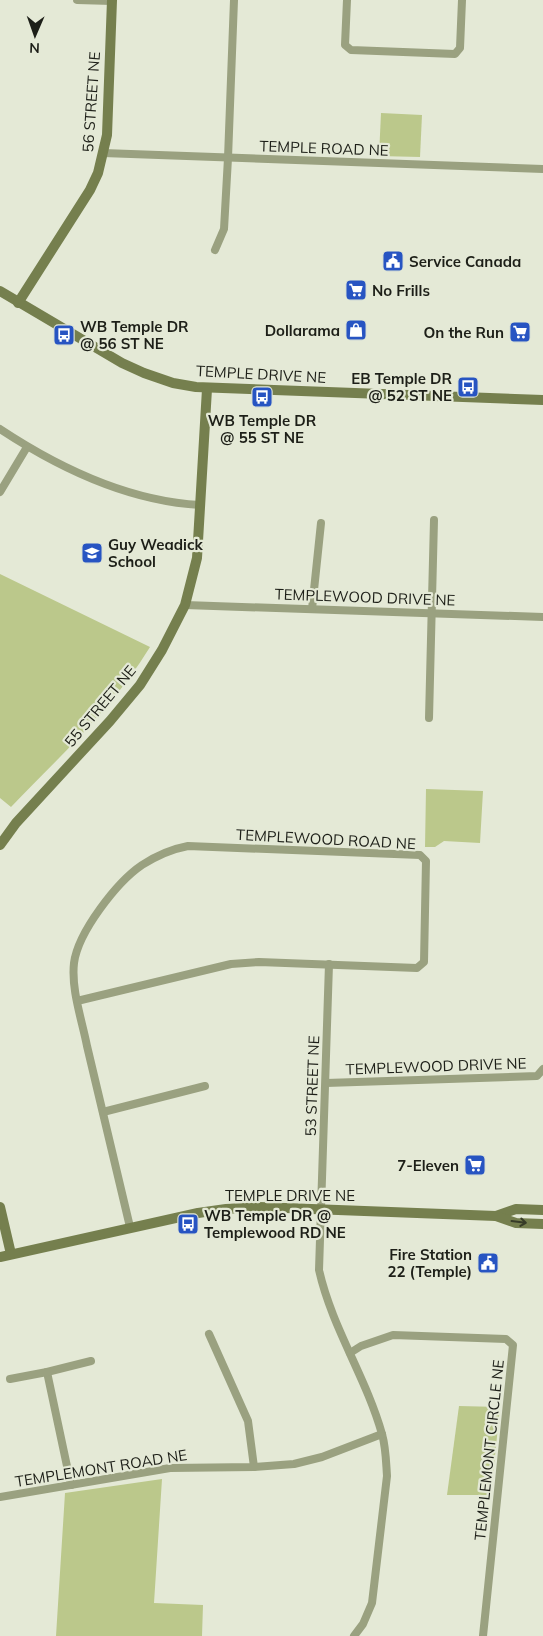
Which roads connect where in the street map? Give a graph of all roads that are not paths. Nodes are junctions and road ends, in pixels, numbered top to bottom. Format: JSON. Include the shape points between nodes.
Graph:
{"nodes":[{"id":1,"x":77,"y":0,"type":"edge"},
{"id":2,"x":234,"y":0,"type":"edge"},
{"id":3,"x":347,"y":0,"type":"edge"},
{"id":4,"x":462,"y":0,"type":"edge"},
{"id":5,"x":112,"y":1,"type":"edge"},
{"id":6,"x":103,"y":154,"type":"junction"},
{"id":7,"x":228,"y":158,"type":"junction"},
{"id":8,"x":543,"y":169,"type":"edge"},
{"id":9,"x":215,"y":250,"type":"dead end"},
{"id":10,"x":0,"y":291,"type":"edge"},
{"id":11,"x":18,"y":303,"type":"junction"},
{"id":12,"x":207,"y":388,"type":"junction"},
{"id":13,"x":543,"y":400,"type":"edge"},
{"id":14,"x":0,"y":429,"type":"edge"},
{"id":15,"x":27,"y":447,"type":"junction"},
{"id":16,"x":0,"y":492,"type":"edge"},
{"id":17,"x":200,"y":504,"type":"junction"},
{"id":18,"x":434,"y":520,"type":"dead end"},
{"id":19,"x":320,"y":523,"type":"dead end"},
{"id":20,"x":185,"y":606,"type":"junction"},
{"id":21,"x":312,"y":610,"type":"junction"},
{"id":22,"x":431,"y":613,"type":"junction"},
{"id":23,"x":543,"y":617,"type":"edge"},
{"id":24,"x":429,"y":718,"type":"dead end"},
{"id":25,"x":0,"y":845,"type":"edge"},
{"id":26,"x":329,"y":964,"type":"junction"},
{"id":27,"x":77,"y":1001,"type":"junction"},
{"id":28,"x":543,"y":1069,"type":"edge"},
{"id":29,"x":326,"y":1083,"type":"junction"},
{"id":30,"x":205,"y":1086,"type":"dead end"},
{"id":31,"x":103,"y":1112,"type":"junction"},
{"id":32,"x":0,"y":1207,"type":"edge"},
{"id":33,"x":540,"y":1207,"type":"edge"},
{"id":34,"x":321,"y":1209,"type":"junction"},
{"id":35,"x":496,"y":1216,"type":"junction"},
{"id":36,"x":543,"y":1224,"type":"edge"},
{"id":37,"x":130,"y":1228,"type":"junction"},
{"id":38,"x":11,"y":1254,"type":"junction"},
{"id":39,"x":0,"y":1257,"type":"edge"},
{"id":40,"x":209,"y":1334,"type":"dead end"},
{"id":41,"x":350,"y":1353,"type":"junction"},
{"id":42,"x":91,"y":1361,"type":"dead end"},
{"id":43,"x":47,"y":1372,"type":"junction"},
{"id":44,"x":10,"y":1379,"type":"dead end"},
{"id":45,"x":382,"y":1434,"type":"junction"},
{"id":46,"x":254,"y":1467,"type":"junction"},
{"id":47,"x":71,"y":1484,"type":"junction"},
{"id":48,"x":0,"y":1497,"type":"edge"},
{"id":49,"x":354,"y":1636,"type":"edge"},
{"id":50,"x":483,"y":1636,"type":"edge"}],
"edges":[{"from":1,"to":5,"type":"street"},
{"from":2,"to":7,"type":"street"},
{"from":3,"to":4,"type":"street","via":[[345,45],[351,50],[455,54],[460,48]]},
{"from":5,"to":6,"type":"street","name":"56 STREET NE"},
{"from":6,"to":7,"type":"street","name":"TEMPLE ROAD NE"},
{"from":6,"to":11,"type":"street","name":"56 STREET NE","via":[[90,190]]},
{"from":7,"to":8,"type":"street","name":"TEMPLE ROAD NE"},
{"from":7,"to":9,"type":"street","via":[[224,229]]},
{"from":10,"to":11,"type":"street","name":"TEMPLE DRIVE NE"},
{"from":11,"to":12,"type":"street","name":"TEMPLE DRIVE NE","via":[[144,373]]},
{"from":12,"to":13,"type":"street","name":"TEMPLE DRIVE NE"},
{"from":12,"to":17,"type":"street","name":"55 STREET NE"},
{"from":14,"to":15,"type":"street"},
{"from":15,"to":16,"type":"street"},
{"from":15,"to":17,"type":"street","via":[[116,488],[160,500]]},
{"from":17,"to":20,"type":"street","name":"55 STREET NE","via":[[197,558]]},
{"from":18,"to":22,"type":"street"},
{"from":19,"to":21,"type":"street"},
{"from":20,"to":21,"type":"street","name":"TEMPLEWOOD DRIVE NE"},
{"from":20,"to":25,"type":"street","name":"55 STREET NE","via":[[140,685]]},
{"from":21,"to":22,"type":"street","name":"TEMPLEWOOD DRIVE NE"},
{"from":22,"to":23,"type":"street","name":"TEMPLEWOOD DRIVE NE"},
{"from":22,"to":24,"type":"street"},
{"from":26,"to":27,"type":"street","name":"TEMPLEWOOD ROAD NE","via":[[232,964]]},
{"from":26,"to":27,"type":"street","name":"TEMPLEWOOD ROAD NE","via":[[417,968],[424,962],[426,862],[420,855],[188,846],[161,854],[141,866],[117,888],[82,936],[74,962]]},
{"from":26,"to":29,"type":"street","name":"53 STREET NE"},
{"from":27,"to":31,"type":"street","name":"TEMPLEWOOD ROAD NE"},
{"from":28,"to":29,"type":"street","name":"TEMPLEWOOD DRIVE NE","via":[[537,1076]]},
{"from":29,"to":34,"type":"street","name":"53 STREET NE"},
{"from":30,"to":31,"type":"street"},
{"from":31,"to":37,"type":"street","name":"TEMPLEWOOD ROAD NE"},
{"from":32,"to":38,"type":"street"},
{"from":33,"to":35,"type":"street","name":"TEMPLE DRIVE NE","via":[[516,1209]]},
{"from":34,"to":35,"type":"street","name":"TEMPLE DRIVE NE"},
{"from":34,"to":37,"type":"street","name":"TEMPLE DRIVE NE","via":[[226,1209]]},
{"from":34,"to":41,"type":"street","name":"53 STREET NE","via":[[320,1270],[333,1318]]},
{"from":35,"to":36,"type":"street","name":"TEMPLE DRIVE NE","one_way":true,"via":[[516,1222]]},
{"from":37,"to":38,"type":"street","name":"TEMPLE DRIVE NE"},
{"from":38,"to":39,"type":"street","name":"TEMPLE DRIVE NE"},
{"from":40,"to":46,"type":"street","via":[[248,1421]]},
{"from":41,"to":45,"type":"street","name":"53 STREET NE"},
{"from":41,"to":50,"type":"street","name":"TEMPLEMONT CIRCLE NE","via":[[393,1335],[506,1339],[513,1345]]},
{"from":42,"to":43,"type":"street"},
{"from":43,"to":44,"type":"street"},
{"from":43,"to":47,"type":"street"},
{"from":45,"to":46,"type":"street","name":"TEMPLEMONT ROAD NE","via":[[322,1457],[294,1464]]},
{"from":45,"to":49,"type":"street","name":"53 STREET NE","via":[[386,1476],[375,1585],[372,1603]]},
{"from":46,"to":47,"type":"street","name":"TEMPLEMONT ROAD NE","via":[[170,1468]]},
{"from":47,"to":48,"type":"street","name":"TEMPLEMONT ROAD NE"}]}
